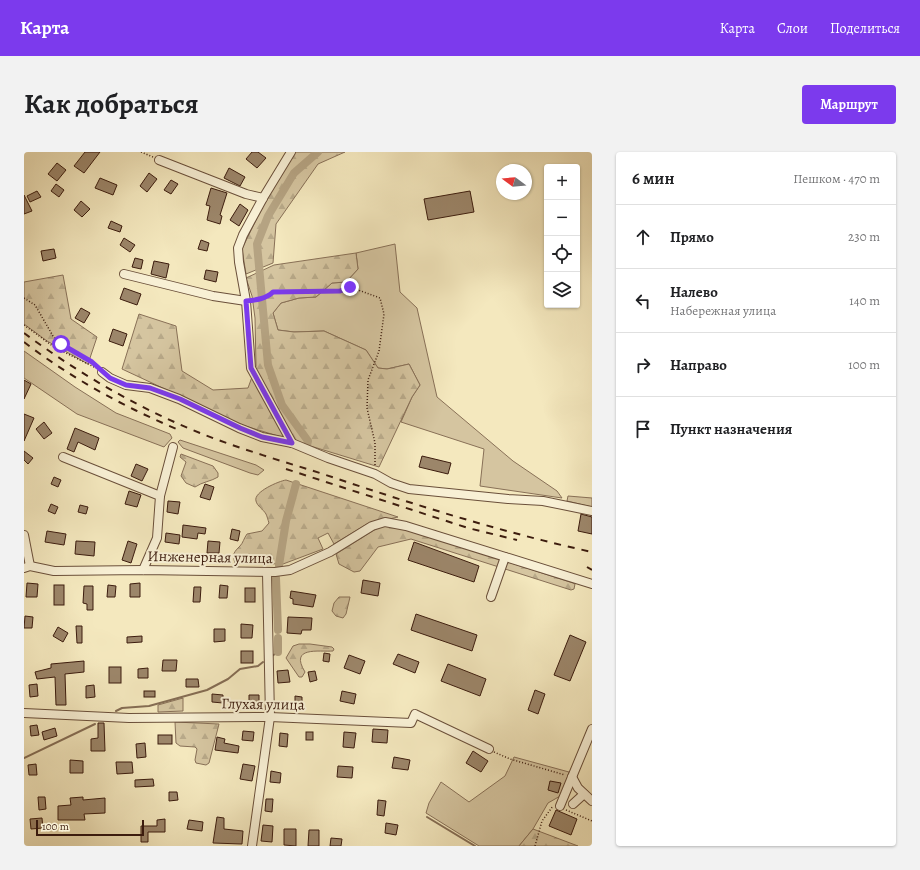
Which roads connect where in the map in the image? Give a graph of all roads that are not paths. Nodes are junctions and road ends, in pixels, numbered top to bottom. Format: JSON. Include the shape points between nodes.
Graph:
{"nodes":[{"id":1,"x":291,"y":152,"type":"edge"},
{"id":2,"x":159,"y":160,"type":"road end"},
{"id":3,"x":263,"y":198,"type":"junction"},
{"id":4,"x":124,"y":274,"type":"dead end"},
{"id":5,"x":246,"y":301,"type":"junction"},
{"id":6,"x":102,"y":372,"type":"road end"},
{"id":7,"x":292,"y":443,"type":"junction"},
{"id":8,"x":173,"y":447,"type":"dead end"},
{"id":9,"x":63,"y":456,"type":"dead end"},
{"id":10,"x":160,"y":496,"type":"junction"},
{"id":11,"x":592,"y":511,"type":"edge"},
{"id":12,"x":24,"y":535,"type":"edge"},
{"id":13,"x":505,"y":557,"type":"junction"},
{"id":14,"x":27,"y":567,"type":"edge"},
{"id":15,"x":143,"y":570,"type":"junction"},
{"id":16,"x":267,"y":573,"type":"junction"},
{"id":17,"x":592,"y":584,"type":"edge"},
{"id":18,"x":491,"y":596,"type":"dead end"},
{"id":19,"x":24,"y":713,"type":"edge"},
{"id":20,"x":270,"y":718,"type":"junction"},
{"id":21,"x":592,"y":729,"type":"edge"},
{"id":22,"x":489,"y":749,"type":"road end"},
{"id":23,"x":572,"y":777,"type":"junction"},
{"id":24,"x":584,"y":794,"type":"junction"},
{"id":25,"x":592,"y":801,"type":"edge"},
{"id":26,"x":573,"y":804,"type":"dead end"},
{"id":27,"x":560,"y":806,"type":"road end"},
{"id":28,"x":252,"y":846,"type":"edge"}],
"edges":[{"from":1,"to":3,"type":"street"},
{"from":2,"to":3,"type":"street","via":[[246,194]]},
{"from":3,"to":5,"type":"street","via":[[238,248]]},
{"from":4,"to":5,"type":"street","via":[[213,296]]},
{"from":5,"to":7,"type":"street","via":[[251,368]]},
{"from":6,"to":7,"type":"street","via":[[126,385],[150,388],[180,399],[256,435]]},
{"from":7,"to":11,"type":"street","via":[[409,489],[543,501]]},
{"from":8,"to":10,"type":"street"},
{"from":9,"to":10,"type":"street"},
{"from":10,"to":15,"type":"street","via":[[157,538]]},
{"from":12,"to":14,"type":"street"},
{"from":13,"to":16,"type":"street","name":"Инженерная улица","via":[[406,526],[385,522],[372,526],[330,552],[290,570]]},
{"from":13,"to":17,"type":"street","name":"Инженерная улица"},
{"from":13,"to":18,"type":"street"},
{"from":14,"to":15,"type":"street","name":"Инженерная улица","via":[[54,571]]},
{"from":15,"to":16,"type":"street","name":"Инженерная улица"},
{"from":16,"to":20,"type":"street"},
{"from":19,"to":20,"type":"street","name":"Глухая улица","via":[[129,718]]},
{"from":20,"to":22,"type":"street","name":"Глухая улица","via":[[411,723],[415,714]]},
{"from":20,"to":28,"type":"street"},
{"from":21,"to":23,"type":"street"},
{"from":23,"to":24,"type":"street","via":[[574,784]]},
{"from":23,"to":27,"type":"street"},
{"from":24,"to":25,"type":"street"},
{"from":24,"to":26,"type":"street"}]}
